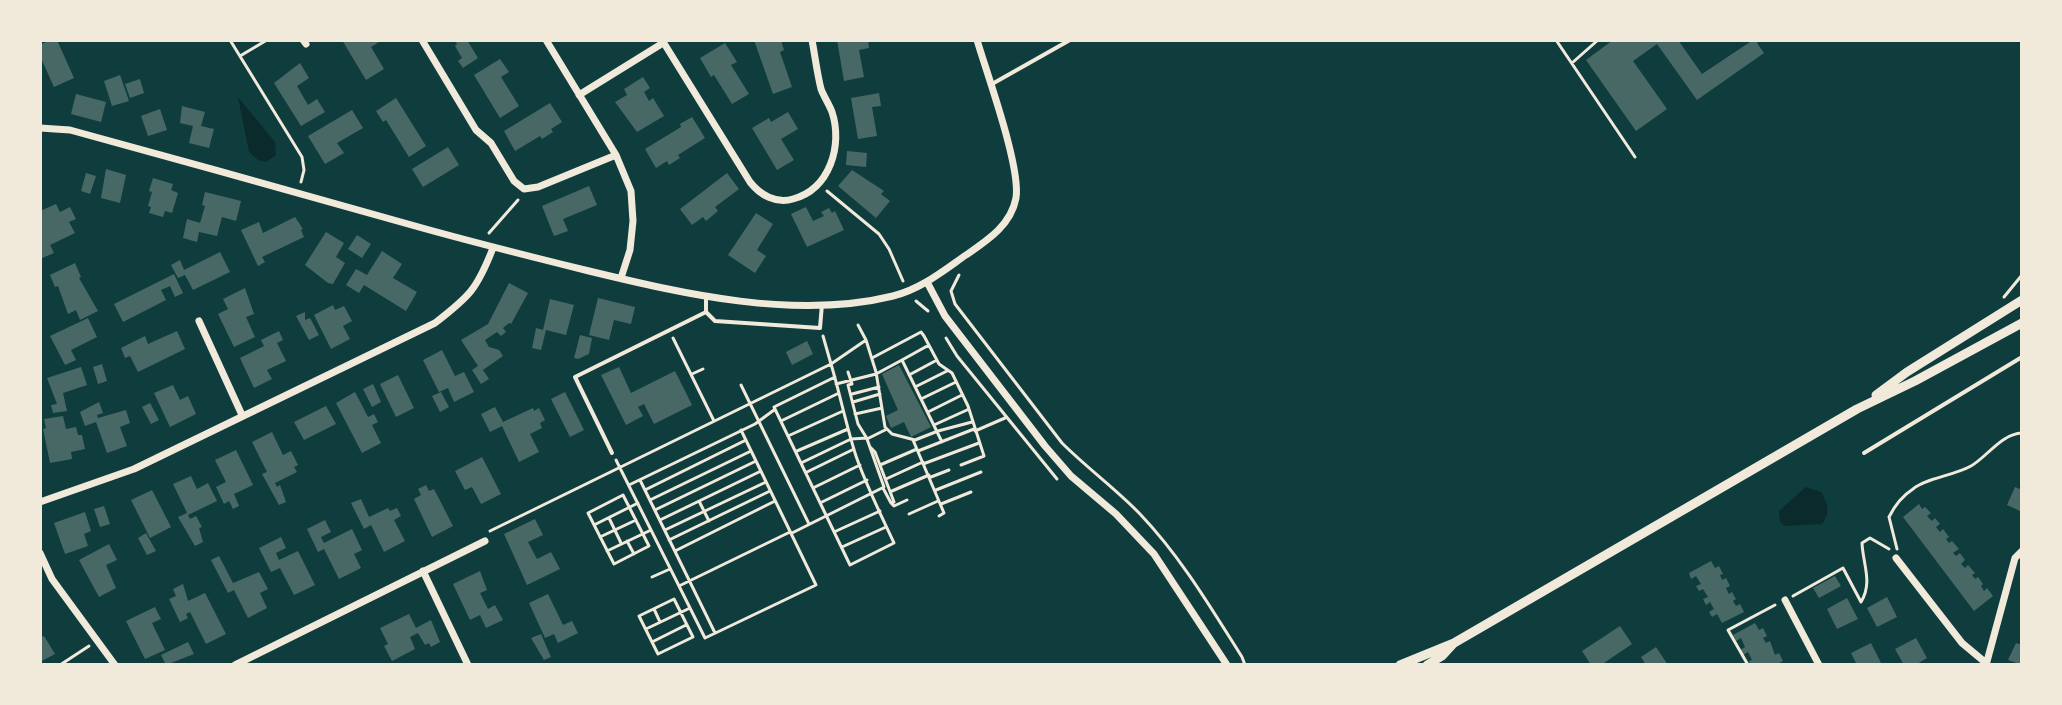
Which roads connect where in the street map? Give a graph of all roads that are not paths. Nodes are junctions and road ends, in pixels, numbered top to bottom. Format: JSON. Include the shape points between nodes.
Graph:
{"nodes":[{"id":1,"x":422,"y":40,"type":"edge"},
{"id":2,"x":546,"y":40,"type":"edge"},
{"id":3,"x":812,"y":40,"type":"edge"},
{"id":4,"x":977,"y":40,"type":"edge"},
{"id":5,"x":1070,"y":40,"type":"edge"},
{"id":6,"x":663,"y":41,"type":"edge"},
{"id":7,"x":990,"y":85,"type":"junction"},
{"id":8,"x":579,"y":95,"type":"junction"},
{"id":9,"x":40,"y":128,"type":"edge"},
{"id":10,"x":616,"y":155,"type":"junction"},
{"id":11,"x":493,"y":248,"type":"junction"},
{"id":12,"x":621,"y":278,"type":"junction"},
{"id":13,"x":927,"y":282,"type":"junction"},
{"id":14,"x":706,"y":296,"type":"junction"},
{"id":15,"x":2022,"y":300,"type":"edge"},
{"id":16,"x":822,"y":304,"type":"junction"},
{"id":17,"x":706,"y":312,"type":"junction"},
{"id":18,"x":199,"y":321,"type":"dead end"},
{"id":19,"x":2022,"y":323,"type":"edge"},
{"id":20,"x":2022,"y":357,"type":"edge"},
{"id":21,"x":1857,"y":409,"type":"junction"},
{"id":22,"x":242,"y":415,"type":"junction"},
{"id":23,"x":612,"y":453,"type":"road end"},
{"id":24,"x":1864,"y":453,"type":"dead end"},
{"id":25,"x":40,"y":502,"type":"edge"},
{"id":26,"x":485,"y":541,"type":"road end"},
{"id":27,"x":2022,"y":551,"type":"edge"},
{"id":28,"x":40,"y":553,"type":"edge"},
{"id":29,"x":1896,"y":558,"type":"road end"},
{"id":30,"x":423,"y":571,"type":"junction"},
{"id":31,"x":1785,"y":600,"type":"road end"},
{"id":32,"x":1454,"y":643,"type":"junction"},
{"id":33,"x":255,"y":655,"type":"junction"},
{"id":34,"x":1986,"y":664,"type":"edge"},
{"id":35,"x":115,"y":665,"type":"edge"},
{"id":36,"x":235,"y":665,"type":"edge"},
{"id":37,"x":260,"y":665,"type":"edge"},
{"id":38,"x":468,"y":665,"type":"edge"},
{"id":39,"x":1227,"y":665,"type":"edge"},
{"id":40,"x":1400,"y":665,"type":"edge"},
{"id":41,"x":1427,"y":665,"type":"edge"},
{"id":42,"x":1819,"y":665,"type":"edge"}],
"edges":[{"from":1,"to":10,"type":"street","via":[[476,130],[524,189]]},
{"from":2,"to":8,"type":"street"},
{"from":3,"to":6,"type":"street","via":[[835,133],[829,171],[795,199],[784,200],[757,191]]},
{"from":4,"to":7,"type":"street"},
{"from":5,"to":7,"type":"lane"},
{"from":6,"to":8,"type":"street"},
{"from":7,"to":13,"type":"street","via":[[1015,169],[1017,195],[1002,227]]},
{"from":8,"to":10,"type":"street"},
{"from":9,"to":11,"type":"street","via":[[70,130]]},
{"from":10,"to":12,"type":"street","via":[[631,191],[633,221]]},
{"from":11,"to":12,"type":"street"},
{"from":11,"to":22,"type":"street","via":[[467,299],[435,323]]},
{"from":12,"to":14,"type":"street"},
{"from":13,"to":16,"type":"street","via":[[907,292]]},
{"from":13,"to":39,"type":"street","via":[[945,316],[1045,446],[1154,554]]},
{"from":14,"to":16,"type":"street"},
{"from":14,"to":17,"type":"lane"},
{"from":15,"to":21,"type":"street"},
{"from":16,"to":17,"type":"lane","via":[[820,328],[715,321]]},
{"from":17,"to":23,"type":"lane","via":[[575,377]]},
{"from":18,"to":22,"type":"street"},
{"from":19,"to":21,"type":"street"},
{"from":20,"to":24,"type":"lane"},
{"from":21,"to":32,"type":"street"},
{"from":22,"to":25,"type":"street","via":[[134,469]]},
{"from":26,"to":30,"type":"street"},
{"from":27,"to":34,"type":"street","via":[[2015,558]]},
{"from":28,"to":35,"type":"street","via":[[52,579]]},
{"from":29,"to":34,"type":"street","via":[[1962,643]]},
{"from":30,"to":33,"type":"street"},
{"from":30,"to":38,"type":"street"},
{"from":31,"to":42,"type":"street"},
{"from":32,"to":40,"type":"street"},
{"from":32,"to":41,"type":"street"},
{"from":33,"to":36,"type":"street"},
{"from":33,"to":37,"type":"street"}]}
